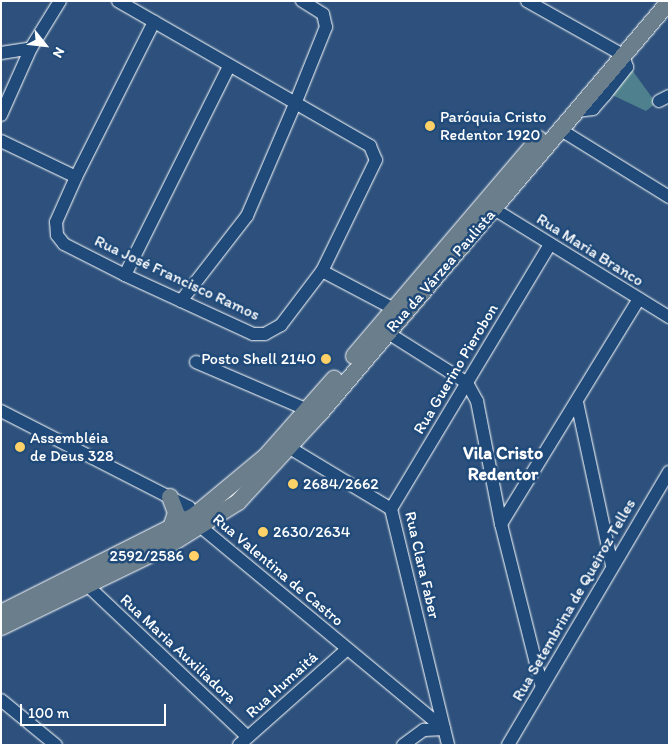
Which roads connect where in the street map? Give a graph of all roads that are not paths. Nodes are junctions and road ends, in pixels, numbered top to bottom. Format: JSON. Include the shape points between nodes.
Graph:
{"nodes":[{"id":1,"x":60,"y":1,"type":"edge"},
{"id":2,"x":118,"y":1,"type":"edge"},
{"id":3,"x":302,"y":1,"type":"edge"},
{"id":4,"x":527,"y":1,"type":"edge"},
{"id":5,"x":654,"y":1,"type":"edge"},
{"id":6,"x":669,"y":2,"type":"edge"},
{"id":7,"x":154,"y":22,"type":"junction"},
{"id":8,"x":31,"y":48,"type":"junction"},
{"id":9,"x":619,"y":52,"type":"junction"},
{"id":10,"x":1,"y":53,"type":"edge"},
{"id":11,"x":229,"y":66,"type":"junction"},
{"id":12,"x":295,"y":104,"type":"junction"},
{"id":13,"x":1,"y":115,"type":"edge"},
{"id":14,"x":560,"y":130,"type":"junction"},
{"id":15,"x":1,"y":141,"type":"edge"},
{"id":16,"x":76,"y":178,"type":"junction"},
{"id":17,"x":669,"y":198,"type":"edge"},
{"id":18,"x":494,"y":209,"type":"junction"},
{"id":19,"x":549,"y":246,"type":"junction"},
{"id":20,"x":322,"y":271,"type":"junction"},
{"id":21,"x":125,"y":274,"type":"junction"},
{"id":22,"x":639,"y":299,"type":"junction"},
{"id":23,"x":181,"y":301,"type":"junction"},
{"id":24,"x":394,"y":309,"type":"junction"},
{"id":25,"x":669,"y":318,"type":"edge"},
{"id":26,"x":388,"y":333,"type":"junction"},
{"id":27,"x":196,"y":362,"type":"dead end"},
{"id":28,"x":466,"y":383,"type":"junction"},
{"id":29,"x":576,"y":402,"type":"junction"},
{"id":30,"x":308,"y":410,"type":"junction"},
{"id":31,"x":1,"y":411,"type":"edge"},
{"id":32,"x":290,"y":448,"type":"junction"},
{"id":33,"x":669,"y":472,"type":"edge"},
{"id":34,"x":170,"y":497,"type":"junction"},
{"id":35,"x":392,"y":509,"type":"junction"},
{"id":36,"x":197,"y":522,"type":"junction"},
{"id":37,"x":501,"y":524,"type":"junction"},
{"id":38,"x":170,"y":530,"type":"junction"},
{"id":39,"x":612,"y":565,"type":"junction"},
{"id":40,"x":87,"y":585,"type":"junction"},
{"id":41,"x":1,"y":613,"type":"edge"},
{"id":42,"x":1,"y":627,"type":"edge"},
{"id":43,"x":347,"y":649,"type":"junction"},
{"id":44,"x":542,"y":686,"type":"junction"},
{"id":45,"x":2,"y":701,"type":"edge"},
{"id":46,"x":444,"y":729,"type":"junction"},
{"id":47,"x":243,"y":741,"type":"edge"},
{"id":48,"x":56,"y":745,"type":"edge"},
{"id":49,"x":403,"y":745,"type":"edge"},
{"id":50,"x":448,"y":745,"type":"edge"},
{"id":51,"x":508,"y":745,"type":"edge"}],
"edges":[{"from":1,"to":8,"type":"street"},
{"from":2,"to":7,"type":"street","name":"Rua José Francisco Ramos"},
{"from":3,"to":12,"type":"street","via":[[322,14],[326,27]]},
{"from":4,"to":9,"type":"street"},
{"from":5,"to":9,"type":"main road","name":"Rua da Várzea Paulista"},
{"from":6,"to":9,"type":"main road","name":"Rua da Várzea Paulista"},
{"from":7,"to":11,"type":"street","name":"Rua José Francisco Ramos"},
{"from":7,"to":16,"type":"street","name":"Rua José Francisco Ramos"},
{"from":8,"to":10,"type":"street"},
{"from":8,"to":13,"type":"street"},
{"from":9,"to":14,"type":"main road","name":"Rua da Várzea Paulista"},
{"from":9,"to":24,"type":"main road","name":"Rua da Várzea Paulista"},
{"from":11,"to":12,"type":"street","name":"Rua José Francisco Ramos"},
{"from":11,"to":21,"type":"street"},
{"from":12,"to":20,"type":"street","name":"Rua José Francisco Ramos","via":[[370,146],[376,160]]},
{"from":12,"to":23,"type":"street","via":[[247,216]]},
{"from":14,"to":17,"type":"street"},
{"from":14,"to":18,"type":"main road","name":"Rua da Várzea Paulista"},
{"from":15,"to":16,"type":"street"},
{"from":16,"to":21,"type":"street","name":"Rua José Francisco Ramos","via":[[56,222],[57,234],[64,244]]},
{"from":18,"to":19,"type":"street","name":"Rua Maria Branco"},
{"from":18,"to":26,"type":"main road","name":"Rua da Várzea Paulista"},
{"from":19,"to":22,"type":"street","name":"Rua Maria Branco"},
{"from":19,"to":28,"type":"street","name":"Rua Guerino Pierobon"},
{"from":20,"to":23,"type":"street","name":"Rua José Francisco Ramos","via":[[281,325],[265,334],[253,334]]},
{"from":20,"to":24,"type":"street"},
{"from":21,"to":23,"type":"street","name":"Rua José Francisco Ramos"},
{"from":22,"to":25,"type":"street","name":"Rua Maria Branco"},
{"from":22,"to":29,"type":"street"},
{"from":24,"to":30,"type":"main road","name":"Rua da Várzea Paulista"},
{"from":26,"to":28,"type":"street"},
{"from":26,"to":32,"type":"main road","name":"Rua da Várzea Paulista"},
{"from":27,"to":30,"type":"street"},
{"from":28,"to":35,"type":"street","name":"Rua Guerino Pierobon"},
{"from":28,"to":37,"type":"street","via":[[477,401]]},
{"from":29,"to":37,"type":"street"},
{"from":29,"to":39,"type":"street"},
{"from":30,"to":36,"type":"main road","name":"Rua da Várzea Paulista","via":[[266,456]]},
{"from":31,"to":34,"type":"street","name":"Rua Valentina de Castro"},
{"from":32,"to":35,"type":"street","name":"Rua Clara Faber"},
{"from":32,"to":36,"type":"main road","name":"Rua da Várzea Paulista","via":[[238,502]]},
{"from":33,"to":39,"type":"street","name":"Rua Setembrina de Queiroz Telles"},
{"from":34,"to":36,"type":"street","name":"Rua Valentina de Castro"},
{"from":34,"to":38,"type":"main road","via":[[176,513]]},
{"from":35,"to":46,"type":"street","name":"Rua Clara Faber"},
{"from":36,"to":38,"type":"main road"},
{"from":36,"to":40,"type":"main road"},
{"from":36,"to":43,"type":"street","name":"Rua Valentina de Castro"},
{"from":37,"to":44,"type":"street"},
{"from":38,"to":41,"type":"main road"},
{"from":39,"to":44,"type":"street","name":"Rua Setembrina de Queiroz Telles"},
{"from":40,"to":42,"type":"main road"},
{"from":40,"to":47,"type":"street","name":"Rua Maria Auxiliadora"},
{"from":43,"to":46,"type":"street","name":"Rua Valentina de Castro"},
{"from":43,"to":47,"type":"street","name":"Rua Humaitá"},
{"from":44,"to":51,"type":"street","name":"Rua Setembrina de Queiroz Telles"},
{"from":45,"to":48,"type":"street"},
{"from":46,"to":49,"type":"street","via":[[424,730]]},
{"from":46,"to":50,"type":"street","name":"Rua Clara Faber"}]}
